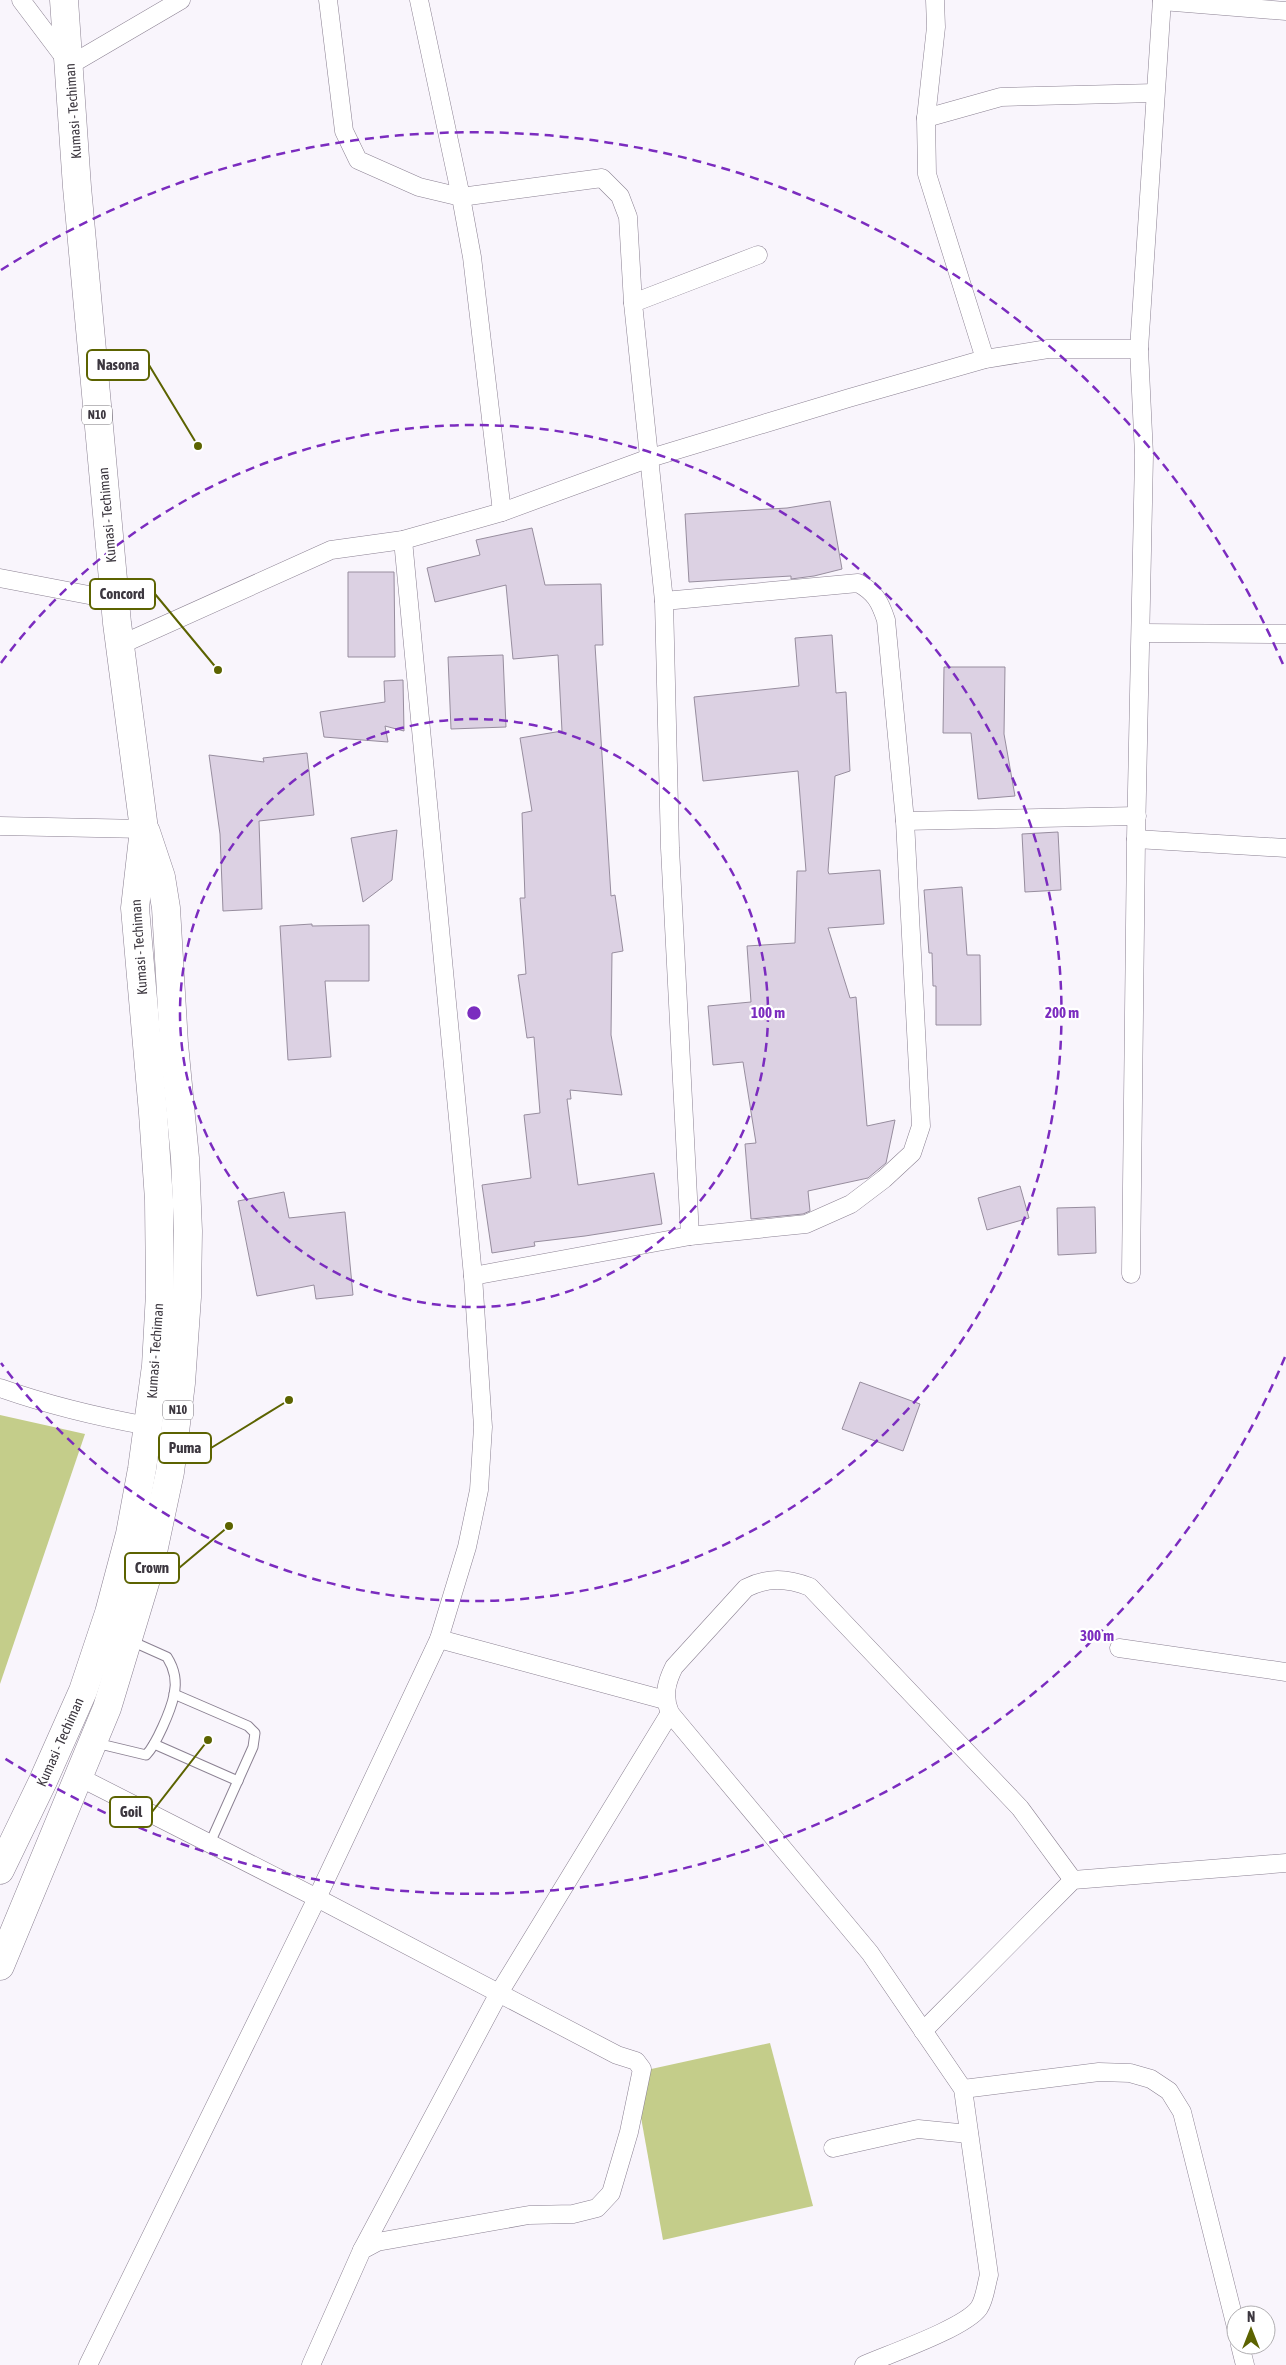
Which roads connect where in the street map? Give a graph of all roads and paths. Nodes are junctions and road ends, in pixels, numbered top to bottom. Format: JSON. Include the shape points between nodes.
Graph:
{"nodes":[{"id":1,"x":21,"y":0,"type":"edge"},
{"id":2,"x":64,"y":0,"type":"edge"},
{"id":3,"x":181,"y":0,"type":"edge"},
{"id":4,"x":328,"y":0,"type":"edge"},
{"id":5,"x":419,"y":0,"type":"edge"},
{"id":6,"x":935,"y":0,"type":"edge"},
{"id":7,"x":1162,"y":1,"type":"edge"},
{"id":8,"x":1286,"y":11,"type":"edge"},
{"id":9,"x":70,"y":65,"type":"junction"},
{"id":10,"x":1155,"y":93,"type":"junction"},
{"id":11,"x":926,"y":118,"type":"junction"},
{"id":12,"x":461,"y":197,"type":"junction"},
{"id":13,"x":758,"y":255,"type":"dead end"},
{"id":14,"x":633,"y":302,"type":"junction"},
{"id":15,"x":1139,"y":349,"type":"junction"},
{"id":16,"x":985,"y":359,"type":"junction"},
{"id":17,"x":647,"y":460,"type":"junction"},
{"id":18,"x":502,"y":512,"type":"junction"},
{"id":19,"x":403,"y":540,"type":"junction"},
{"id":20,"x":0,"y":578,"type":"edge"},
{"id":21,"x":115,"y":600,"type":"junction"},
{"id":22,"x":664,"y":601,"type":"junction"},
{"id":23,"x":1142,"y":633,"type":"junction"},
{"id":24,"x":1286,"y":634,"type":"edge"},
{"id":25,"x":120,"y":645,"type":"junction"},
{"id":26,"x":1137,"y":816,"type":"junction"},
{"id":27,"x":904,"y":821,"type":"junction"},
{"id":28,"x":0,"y":826,"type":"edge"},
{"id":29,"x":144,"y":828,"type":"junction"},
{"id":30,"x":1136,"y":839,"type":"junction"},
{"id":31,"x":1286,"y":848,"type":"edge"},
{"id":32,"x":690,"y":1236,"type":"junction"},
{"id":33,"x":1131,"y":1274,"type":"dead end"},
{"id":34,"x":473,"y":1276,"type":"junction"},
{"id":35,"x":0,"y":1388,"type":"edge"},
{"id":36,"x":148,"y":1426,"type":"junction"},
{"id":37,"x":440,"y":1639,"type":"junction"},
{"id":38,"x":129,"y":1640,"type":"junction"},
{"id":39,"x":1118,"y":1648,"type":"dead end"},
{"id":40,"x":1286,"y":1672,"type":"edge"},
{"id":41,"x":174,"y":1694,"type":"junction"},
{"id":42,"x":667,"y":1706,"type":"junction"},
{"id":43,"x":94,"y":1742,"type":"junction"},
{"id":44,"x":154,"y":1744,"type":"junction"},
{"id":45,"x":79,"y":1777,"type":"junction"},
{"id":46,"x":238,"y":1781,"type":"junction"},
{"id":47,"x":210,"y":1843,"type":"junction"},
{"id":48,"x":1286,"y":1863,"type":"edge"},
{"id":49,"x":0,"y":1870,"type":"edge"},
{"id":50,"x":1073,"y":1880,"type":"junction"},
{"id":51,"x":317,"y":1898,"type":"junction"},
{"id":52,"x":0,"y":1966,"type":"edge"},
{"id":53,"x":499,"y":1993,"type":"junction"},
{"id":54,"x":923,"y":2031,"type":"junction"},
{"id":55,"x":963,"y":2089,"type":"junction"},
{"id":56,"x":969,"y":2134,"type":"junction"},
{"id":57,"x":833,"y":2148,"type":"dead end"},
{"id":58,"x":362,"y":2250,"type":"junction"},
{"id":59,"x":1230,"y":2305,"type":"edge"},
{"id":60,"x":88,"y":2365,"type":"edge"},
{"id":61,"x":312,"y":2365,"type":"edge"},
{"id":62,"x":864,"y":2365,"type":"edge"}],
"edges":[{"from":1,"to":9,"type":"street"},
{"from":2,"to":9,"type":"highway","name":"Kumasi - Techiman","number":"N10"},
{"from":3,"to":9,"type":"street"},
{"from":4,"to":12,"type":"street","via":[[344,131],[358,160],[419,187]]},
{"from":5,"to":12,"type":"street"},
{"from":6,"to":11,"type":"street","via":[[936,27]]},
{"from":7,"to":8,"type":"street"},
{"from":7,"to":10,"type":"street"},
{"from":9,"to":21,"type":"highway","name":"Kumasi - Techiman","number":"N10","via":[[77,187]]},
{"from":10,"to":11,"type":"street","via":[[1001,97]]},
{"from":10,"to":15,"type":"street"},
{"from":11,"to":16,"type":"street","via":[[927,174]]},
{"from":12,"to":14,"type":"street","via":[[602,178],[620,196],[628,217]]},
{"from":12,"to":18,"type":"street","via":[[472,257]]},
{"from":13,"to":14,"type":"street"},
{"from":14,"to":17,"type":"street"},
{"from":15,"to":16,"type":"street","via":[[1048,349]]},
{"from":15,"to":23,"type":"street","via":[[1144,455]]},
{"from":16,"to":17,"type":"street"},
{"from":17,"to":18,"type":"street"},
{"from":17,"to":22,"type":"street"},
{"from":18,"to":19,"type":"street"},
{"from":19,"to":25,"type":"street","via":[[331,550]]},
{"from":19,"to":34,"type":"street"},
{"from":20,"to":21,"type":"street"},
{"from":21,"to":25,"type":"highway","name":"Kumasi - Techiman","number":"N10"},
{"from":22,"to":27,"type":"street","via":[[858,583],[871,590],[886,620]]},
{"from":22,"to":32,"type":"street","via":[[670,848]]},
{"from":23,"to":24,"type":"street"},
{"from":23,"to":26,"type":"street"},
{"from":25,"to":29,"type":"highway","name":"Kumasi - Techiman","number":"N10"},
{"from":26,"to":27,"type":"street"},
{"from":26,"to":30,"type":"street"},
{"from":27,"to":32,"type":"street","via":[[921,1126],[912,1153],[851,1204],[806,1224]]},
{"from":28,"to":29,"type":"street"},
{"from":29,"to":36,"type":"highway","name":"Kumasi - Techiman","number":"N10","via":[[134,908],[153,1113],[160,1284],[156,1366]]},
{"from":29,"to":38,"type":"highway","number":"N10","via":[[161,877],[166,908],[188,1231],[182,1374],[170,1472],[150,1566]]},
{"from":30,"to":31,"type":"street"},
{"from":30,"to":33,"type":"street"},
{"from":32,"to":34,"type":"street"},
{"from":34,"to":37,"type":"street","via":[[483,1427],[479,1490],[467,1547]]},
{"from":35,"to":36,"type":"street"},
{"from":36,"to":49,"type":"highway","name":"Kumasi - Techiman","number":"N10","via":[[130,1534],[109,1613],[83,1691]]},
{"from":37,"to":42,"type":"street"},
{"from":37,"to":51,"type":"street"},
{"from":38,"to":41,"type":"lane","via":[[167,1657],[175,1674]]},
{"from":38,"to":43,"type":"highway","number":"N10"},
{"from":39,"to":40,"type":"street"},
{"from":41,"to":44,"type":"lane"},
{"from":41,"to":46,"type":"lane","via":[[255,1733],[253,1747]]},
{"from":42,"to":50,"type":"street","via":[[667,1681],[674,1667],[746,1588],[760,1581],[776,1579],[810,1587],[1020,1808]]},
{"from":42,"to":53,"type":"street"},
{"from":42,"to":54,"type":"street","via":[[870,1953]]},
{"from":43,"to":44,"type":"lane","via":[[142,1756]]},
{"from":43,"to":45,"type":"highway","number":"N10"},
{"from":44,"to":46,"type":"lane"},
{"from":45,"to":47,"type":"street"},
{"from":45,"to":52,"type":"highway","number":"N10"},
{"from":46,"to":47,"type":"lane"},
{"from":47,"to":51,"type":"street"},
{"from":48,"to":50,"type":"street"},
{"from":50,"to":54,"type":"street"},
{"from":51,"to":53,"type":"street"},
{"from":51,"to":60,"type":"street"},
{"from":53,"to":58,"type":"street"},
{"from":53,"to":58,"type":"street","via":[[618,2055],[636,2061],[642,2069],[630,2132],[611,2193],[597,2208],[573,2214],[529,2215],[378,2242]]},
{"from":54,"to":55,"type":"street"},
{"from":55,"to":56,"type":"street"},
{"from":55,"to":59,"type":"street","via":[[1099,2072],[1130,2073],[1151,2079],[1169,2091],[1182,2112]]},
{"from":56,"to":57,"type":"street","via":[[918,2129]]},
{"from":56,"to":62,"type":"street","via":[[989,2275],[979,2309],[965,2322]]},
{"from":58,"to":61,"type":"street"}]}
